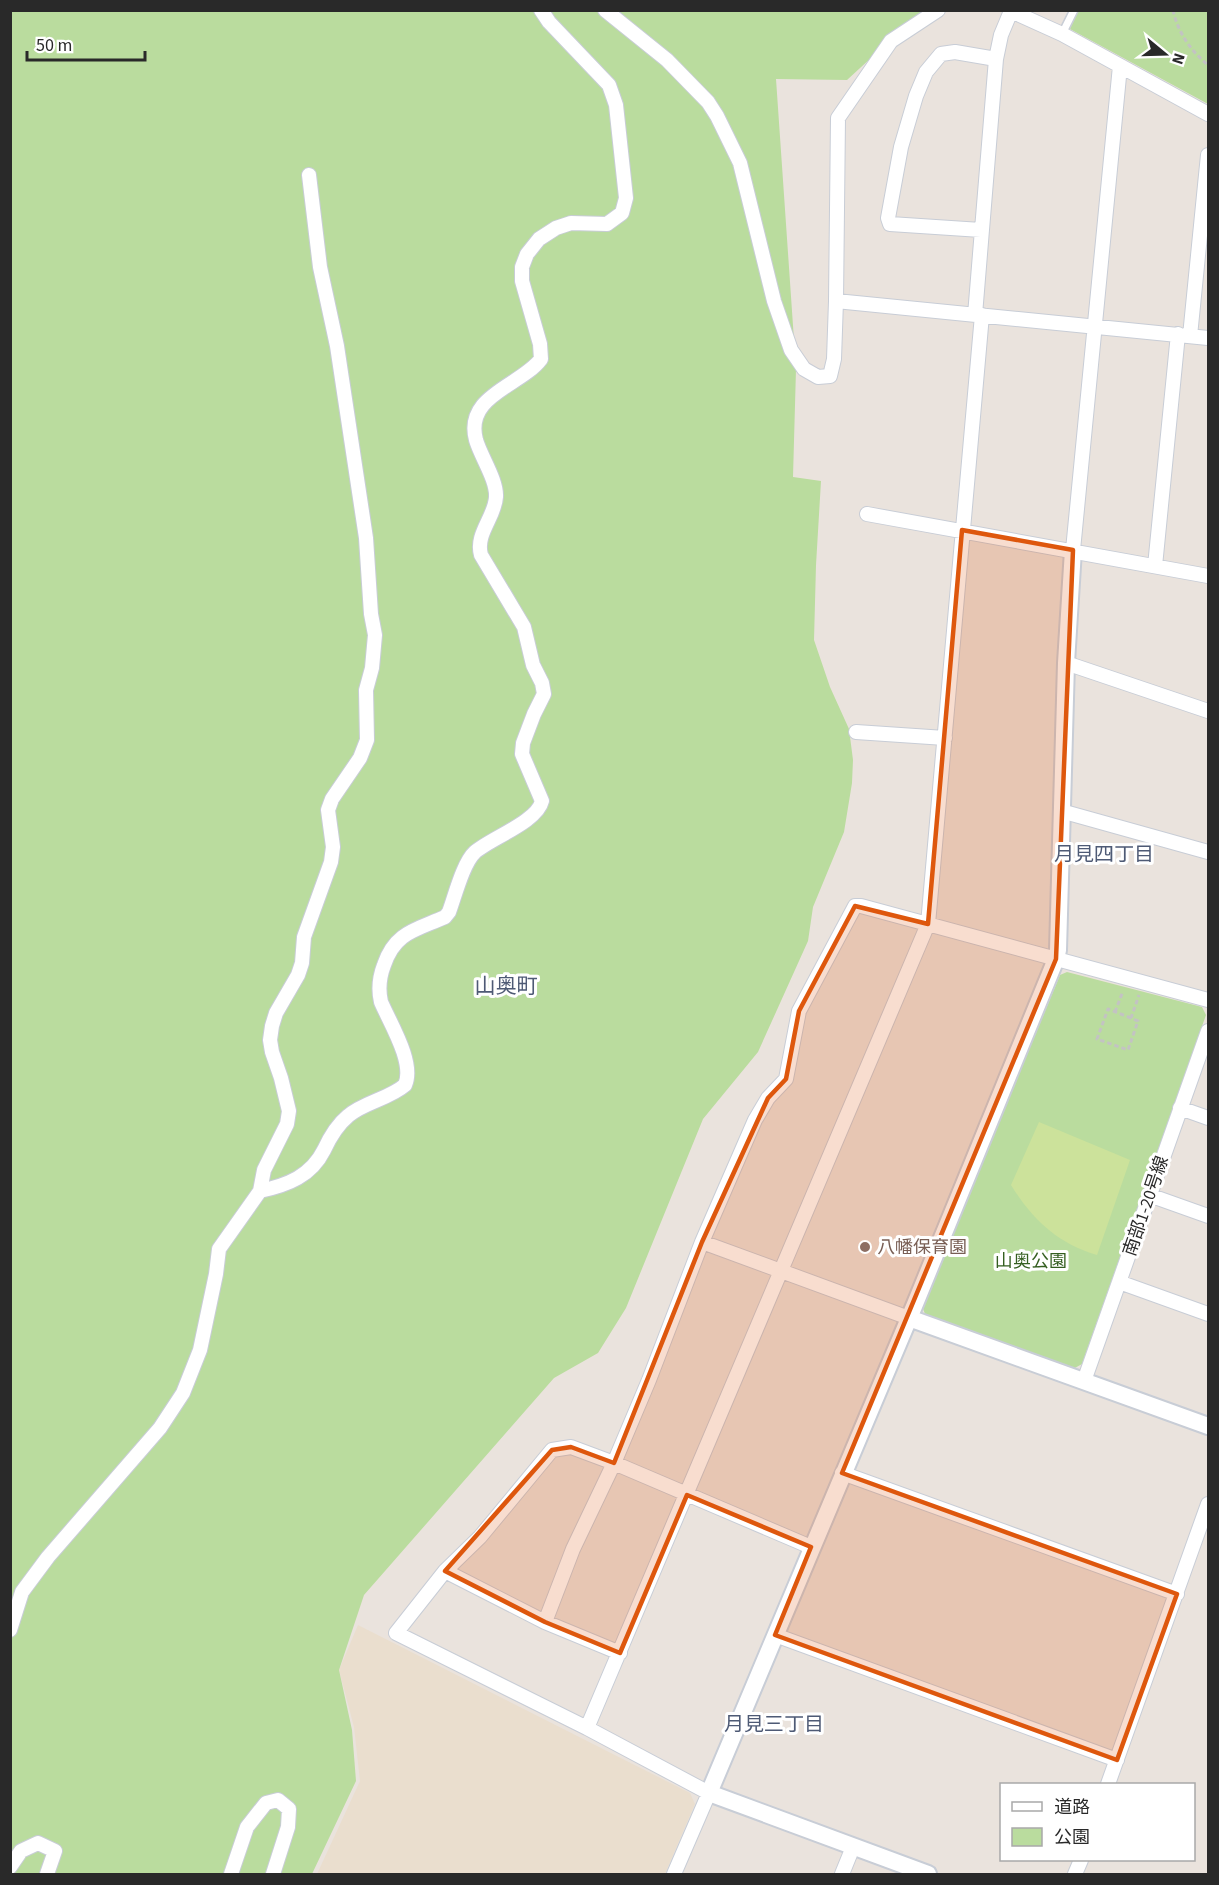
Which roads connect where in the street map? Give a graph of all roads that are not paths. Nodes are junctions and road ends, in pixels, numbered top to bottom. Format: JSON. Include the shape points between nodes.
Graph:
{"nodes":[{"id":1,"x":541,"y":10,"type":"edge"},
{"id":2,"x":605,"y":10,"type":"edge"},
{"id":3,"x":938,"y":10,"type":"edge"},
{"id":4,"x":1074,"y":10,"type":"edge"},
{"id":5,"x":1011,"y":11,"type":"edge"},
{"id":6,"x":1062,"y":34,"type":"junction"},
{"id":7,"x":996,"y":59,"type":"junction"},
{"id":8,"x":1120,"y":66,"type":"junction"},
{"id":9,"x":1209,"y":114,"type":"edge"},
{"id":10,"x":1209,"y":155,"type":"edge"},
{"id":11,"x":309,"y":175,"type":"dead end"},
{"id":12,"x":981,"y":230,"type":"junction"},
{"id":13,"x":836,"y":301,"type":"junction"},
{"id":14,"x":979,"y":315,"type":"junction"},
{"id":15,"x":1095,"y":327,"type":"junction"},
{"id":16,"x":1184,"y":335,"type":"junction"},
{"id":17,"x":1209,"y":338,"type":"edge"},
{"id":18,"x":867,"y":514,"type":"dead end"},
{"id":19,"x":962,"y":530,"type":"junction"},
{"id":20,"x":1073,"y":550,"type":"junction"},
{"id":21,"x":1155,"y":566,"type":"junction"},
{"id":22,"x":1209,"y":576,"type":"edge"},
{"id":23,"x":1066,"y":663,"type":"junction"},
{"id":24,"x":1209,"y":711,"type":"edge"},
{"id":25,"x":856,"y":732,"type":"dead end"},
{"id":26,"x":945,"y":738,"type":"junction"},
{"id":27,"x":1061,"y":811,"type":"junction"},
{"id":28,"x":1209,"y":852,"type":"edge"},
{"id":29,"x":928,"y":924,"type":"junction"},
{"id":30,"x":1056,"y":958,"type":"junction"},
{"id":31,"x":1209,"y":999,"type":"edge"},
{"id":32,"x":1209,"y":1030,"type":"edge"},
{"id":33,"x":1180,"y":1108,"type":"junction"},
{"id":34,"x":1209,"y":1118,"type":"edge"},
{"id":35,"x":260,"y":1191,"type":"junction"},
{"id":36,"x":1149,"y":1195,"type":"junction"},
{"id":37,"x":1209,"y":1216,"type":"edge"},
{"id":38,"x":702,"y":1242,"type":"junction"},
{"id":39,"x":782,"y":1272,"type":"junction"},
{"id":40,"x":1119,"y":1282,"type":"junction"},
{"id":41,"x":1209,"y":1314,"type":"edge"},
{"id":42,"x":909,"y":1318,"type":"junction"},
{"id":43,"x":1084,"y":1381,"type":"junction"},
{"id":44,"x":1209,"y":1426,"type":"edge"},
{"id":45,"x":614,"y":1463,"type":"junction"},
{"id":46,"x":842,"y":1473,"type":"junction"},
{"id":47,"x":687,"y":1496,"type":"junction"},
{"id":48,"x":1209,"y":1504,"type":"edge"},
{"id":49,"x":811,"y":1547,"type":"junction"},
{"id":50,"x":446,"y":1571,"type":"junction"},
{"id":51,"x":1177,"y":1593,"type":"junction"},
{"id":52,"x":545,"y":1622,"type":"junction"},
{"id":53,"x":10,"y":1630,"type":"edge"},
{"id":54,"x":775,"y":1635,"type":"junction"},
{"id":55,"x":620,"y":1653,"type":"junction"},
{"id":56,"x":588,"y":1728,"type":"junction"},
{"id":57,"x":1117,"y":1760,"type":"junction"},
{"id":58,"x":1109,"y":1783,"type":"edge"},
{"id":59,"x":709,"y":1792,"type":"junction"},
{"id":60,"x":853,"y":1847,"type":"junction"},
{"id":61,"x":1081,"y":1861,"type":"edge"},
{"id":62,"x":10,"y":1867,"type":"edge"},
{"id":63,"x":47,"y":1875,"type":"edge"},
{"id":64,"x":231,"y":1875,"type":"edge"},
{"id":65,"x":273,"y":1875,"type":"edge"},
{"id":66,"x":674,"y":1875,"type":"edge"},
{"id":67,"x":842,"y":1875,"type":"edge"},
{"id":68,"x":927,"y":1875,"type":"edge"},
{"id":69,"x":1075,"y":1875,"type":"edge"}],
"edges":[{"from":1,"to":35,"type":"street","via":[[609,85],[616,105],[626,198],[622,213],[607,224],[571,223],[556,228],[539,239],[527,254],[522,281],[541,359],[481,406],[475,424],[496,498],[480,541],[481,555],[524,627],[544,694],[526,734],[522,754],[542,801],[517,825],[475,852],[445,917],[408,934],[390,949],[380,977],[379,994],[404,1053],[408,1070],[405,1085],[339,1123],[319,1160],[302,1176]]},
{"from":2,"to":13,"type":"street","via":[[667,60],[717,116],[740,163],[774,301],[791,350],[804,369],[818,377],[830,376]]},
{"from":3,"to":13,"type":"street","via":[[891,41],[838,118]]},
{"from":4,"to":6,"type":"lane"},
{"from":5,"to":6,"type":"street"},
{"from":5,"to":7,"type":"street"},
{"from":6,"to":8,"type":"street"},
{"from":7,"to":12,"type":"street"},
{"from":7,"to":12,"type":"street","via":[[955,52],[941,54],[926,72],[901,147],[888,218],[890,224]]},
{"from":8,"to":9,"type":"street"},
{"from":8,"to":15,"type":"street"},
{"from":10,"to":16,"type":"street"},
{"from":11,"to":35,"type":"street","via":[[320,267],[351,431],[375,635],[366,690],[367,740],[328,810],[331,862],[304,937],[298,975],[272,1026],[272,1052],[289,1111],[287,1124],[264,1170]]},
{"from":12,"to":14,"type":"street"},
{"from":13,"to":14,"type":"street"},
{"from":14,"to":15,"type":"street"},
{"from":14,"to":19,"type":"street"},
{"from":15,"to":16,"type":"street"},
{"from":15,"to":20,"type":"street"},
{"from":16,"to":17,"type":"street"},
{"from":16,"to":21,"type":"street"},
{"from":18,"to":19,"type":"street"},
{"from":19,"to":20,"type":"street"},
{"from":19,"to":26,"type":"street"},
{"from":20,"to":21,"type":"street"},
{"from":20,"to":23,"type":"street"},
{"from":21,"to":22,"type":"street"},
{"from":23,"to":24,"type":"street"},
{"from":23,"to":27,"type":"street"},
{"from":25,"to":26,"type":"street"},
{"from":26,"to":29,"type":"street"},
{"from":27,"to":28,"type":"street"},
{"from":27,"to":30,"type":"street"},
{"from":29,"to":30,"type":"street"},
{"from":29,"to":38,"type":"street","via":[[855,906],[799,1011],[786,1079],[758,1114]]},
{"from":29,"to":39,"type":"street"},
{"from":30,"to":31,"type":"street"},
{"from":30,"to":42,"type":"street"},
{"from":32,"to":33,"type":"street","name":"南部1-20号線"},
{"from":33,"to":34,"type":"street"},
{"from":33,"to":36,"type":"street","name":"南部1-20号線"},
{"from":35,"to":53,"type":"street","via":[[219,1249],[200,1350],[183,1393],[160,1428],[22,1592]]},
{"from":36,"to":37,"type":"street"},
{"from":36,"to":40,"type":"street","name":"南部1-20号線"},
{"from":38,"to":39,"type":"street"},
{"from":38,"to":45,"type":"street"},
{"from":39,"to":42,"type":"street"},
{"from":39,"to":47,"type":"street"},
{"from":40,"to":41,"type":"street"},
{"from":40,"to":43,"type":"street","name":"南部1-20号線"},
{"from":42,"to":43,"type":"street"},
{"from":42,"to":46,"type":"street"},
{"from":43,"to":44,"type":"street"},
{"from":45,"to":47,"type":"street"},
{"from":45,"to":50,"type":"street","via":[[571,1447],[552,1450],[480,1537]]},
{"from":45,"to":52,"type":"street","via":[[573,1549]]},
{"from":46,"to":49,"type":"street"},
{"from":46,"to":51,"type":"street"},
{"from":47,"to":49,"type":"street"},
{"from":47,"to":55,"type":"street"},
{"from":48,"to":51,"type":"street"},
{"from":49,"to":54,"type":"street"},
{"from":50,"to":52,"type":"street"},
{"from":50,"to":56,"type":"street","via":[[396,1633]]},
{"from":51,"to":57,"type":"street"},
{"from":52,"to":55,"type":"street"},
{"from":54,"to":57,"type":"street"},
{"from":54,"to":59,"type":"street"},
{"from":55,"to":56,"type":"street"},
{"from":56,"to":59,"type":"street"},
{"from":57,"to":58,"type":"street"},
{"from":59,"to":60,"type":"street"},
{"from":59,"to":66,"type":"street"},
{"from":60,"to":67,"type":"street"},
{"from":60,"to":68,"type":"street"},
{"from":61,"to":69,"type":"street"},
{"from":62,"to":63,"type":"street","via":[[21,1851],[38,1843],[56,1851]]},
{"from":64,"to":65,"type":"street","via":[[247,1827],[267,1803],[278,1800],[289,1809],[288,1827]]}]}
